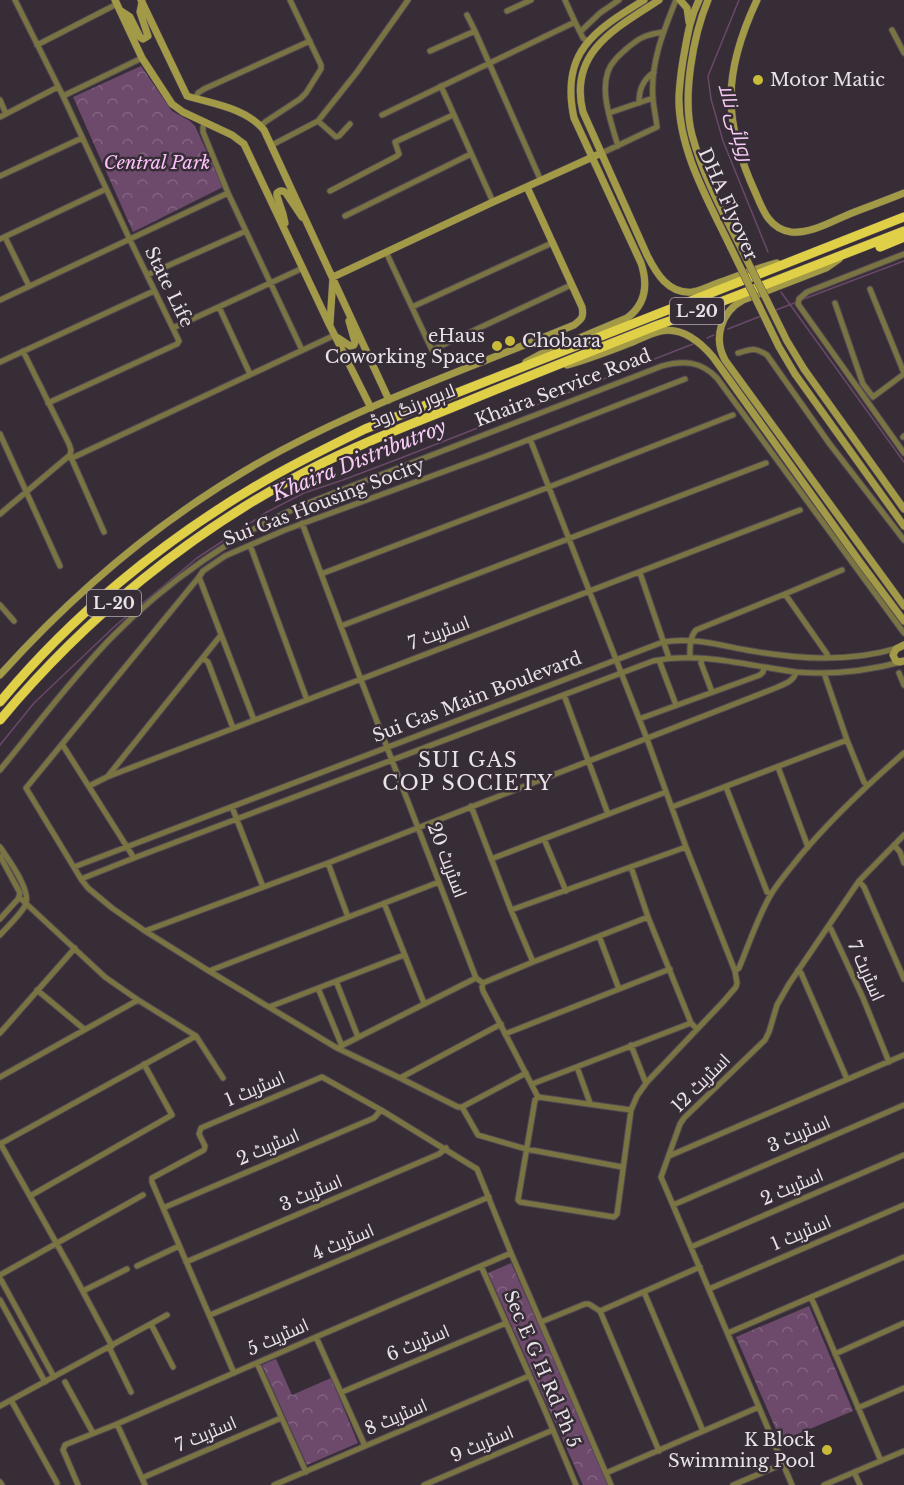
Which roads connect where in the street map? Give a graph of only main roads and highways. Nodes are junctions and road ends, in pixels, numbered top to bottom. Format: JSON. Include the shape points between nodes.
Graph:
{"nodes":[{"id":1,"x":644,"y":0,"type":"edge"},
{"id":2,"x":659,"y":0,"type":"edge"},
{"id":3,"x":680,"y":0,"type":"edge"},
{"id":4,"x":699,"y":0,"type":"edge"},
{"id":5,"x":708,"y":0,"type":"edge"},
{"id":6,"x":757,"y":0,"type":"edge"},
{"id":7,"x":142,"y":1,"type":"edge"},
{"id":8,"x":117,"y":5,"type":"edge"},
{"id":9,"x":690,"y":24,"type":"junction"},
{"id":10,"x":602,"y":153,"type":"junction"},
{"id":11,"x":592,"y":157,"type":"junction"},
{"id":12,"x":526,"y":187,"type":"junction"},
{"id":13,"x":904,"y":193,"type":"edge"},
{"id":14,"x":904,"y":217,"type":"edge"},
{"id":15,"x":308,"y":225,"type":"junction"},
{"id":16,"x":286,"y":231,"type":"junction"},
{"id":17,"x":904,"y":231,"type":"edge"},
{"id":18,"x":904,"y":237,"type":"edge"},
{"id":19,"x":849,"y":252,"type":"junction"},
{"id":20,"x":802,"y":257,"type":"junction"},
{"id":21,"x":333,"y":278,"type":"junction"},
{"id":22,"x":347,"y":306,"type":"junction"},
{"id":23,"x":687,"y":315,"type":"junction"},
{"id":24,"x":330,"y":324,"type":"junction"},
{"id":25,"x":661,"y":331,"type":"junction"},
{"id":26,"x":335,"y":335,"type":"junction"},
{"id":27,"x":546,"y":370,"type":"junction"},
{"id":28,"x":503,"y":375,"type":"junction"},
{"id":29,"x":390,"y":400,"type":"junction"},
{"id":30,"x":371,"y":408,"type":"junction"},
{"id":31,"x":904,"y":509,"type":"edge"},
{"id":32,"x":904,"y":526,"type":"edge"},
{"id":33,"x":904,"y":606,"type":"edge"},
{"id":34,"x":904,"y":621,"type":"edge"},
{"id":35,"x":901,"y":646,"type":"edge"},
{"id":36,"x":903,"y":662,"type":"edge"},
{"id":37,"x":0,"y":675,"type":"edge"},
{"id":38,"x":0,"y":702,"type":"edge"},
{"id":39,"x":0,"y":720,"type":"edge"}],
"edges":[{"from":1,"to":11,"type":"main road","via":[[592,36],[574,69],[574,117]]},
{"from":2,"to":10,"type":"main road","via":[[615,29],[596,47],[580,80],[583,112]]},
{"from":3,"to":9,"type":"main road","via":[[687,8]]},
{"from":4,"to":9,"type":"main road","name":"DHA Flyover"},
{"from":5,"to":31,"type":"main road","name":"DHA Flyover","bridge":true,"via":[[696,40],[688,97],[691,133],[701,165],[787,341]]},
{"from":6,"to":13,"type":"main road","via":[[737,51],[731,82],[731,120],[745,169],[770,221],[791,232],[809,230]]},
{"from":7,"to":8,"type":"main road","via":[[140,12],[146,39],[140,37],[130,17]]},
{"from":7,"to":15,"type":"main road","via":[[186,95],[231,108],[261,126]]},
{"from":8,"to":16,"type":"main road","via":[[142,58],[176,107],[244,144]]},
{"from":9,"to":32,"type":"main road","name":"DHA Flyover","bridge":true,"via":[[679,97],[683,134],[692,164],[795,374]]},
{"from":10,"to":11,"type":"main road"},
{"from":10,"to":20,"type":"main road","via":[[656,272],[670,286],[694,292]]},
{"from":11,"to":12,"type":"main road"},
{"from":11,"to":28,"type":"main road","via":[[641,263],[646,282],[643,299],[627,318],[539,355]]},
{"from":12,"to":21,"type":"main road"},
{"from":12,"to":29,"type":"main road","via":[[582,307],[582,319]]},
{"from":14,"to":20,"type":"highway","name":"لاہور رنگ روڈ","number":"L-20"},
{"from":15,"to":16,"type":"main road","via":[[286,193],[280,191],[277,196]]},
{"from":15,"to":21,"type":"main road"},
{"from":16,"to":24,"type":"main road"},
{"from":17,"to":19,"type":"highway","name":"لاہور رنگ روڈ","number":"L-20"},
{"from":18,"to":19,"type":"highway","via":[[872,250]]},
{"from":19,"to":23,"type":"highway","name":"لاہور رنگ روڈ","number":"L-20"},
{"from":19,"to":33,"type":"main road","via":[[826,268],[732,307],[720,327],[720,347],[725,360]]},
{"from":20,"to":28,"type":"highway","name":"لاہور رنگ روڈ","number":"L-20"},
{"from":21,"to":22,"type":"main road"},
{"from":21,"to":24,"type":"main road"},
{"from":22,"to":26,"type":"main road","via":[[354,345]]},
{"from":22,"to":29,"type":"main road"},
{"from":23,"to":25,"type":"main road"},
{"from":23,"to":27,"type":"highway","name":"لاہور رنگ روڈ","number":"L-20"},
{"from":24,"to":26,"type":"main road"},
{"from":25,"to":27,"type":"main road","via":[[592,358]]},
{"from":25,"to":34,"type":"main road","via":[[693,338],[713,357]]},
{"from":26,"to":30,"type":"main road"},
{"from":27,"to":39,"type":"highway","name":"لاہور رنگ روڈ","number":"L-20","via":[[375,439],[244,506],[184,547],[105,610]]},
{"from":28,"to":38,"type":"highway","name":"لاہور رنگ روڈ","number":"L-20","via":[[365,429],[227,503],[114,588]]},
{"from":29,"to":30,"type":"main road"},
{"from":30,"to":37,"type":"main road","via":[[282,450],[166,524],[92,583]]},
{"from":35,"to":36,"type":"main road","via":[[893,657]]}]}
